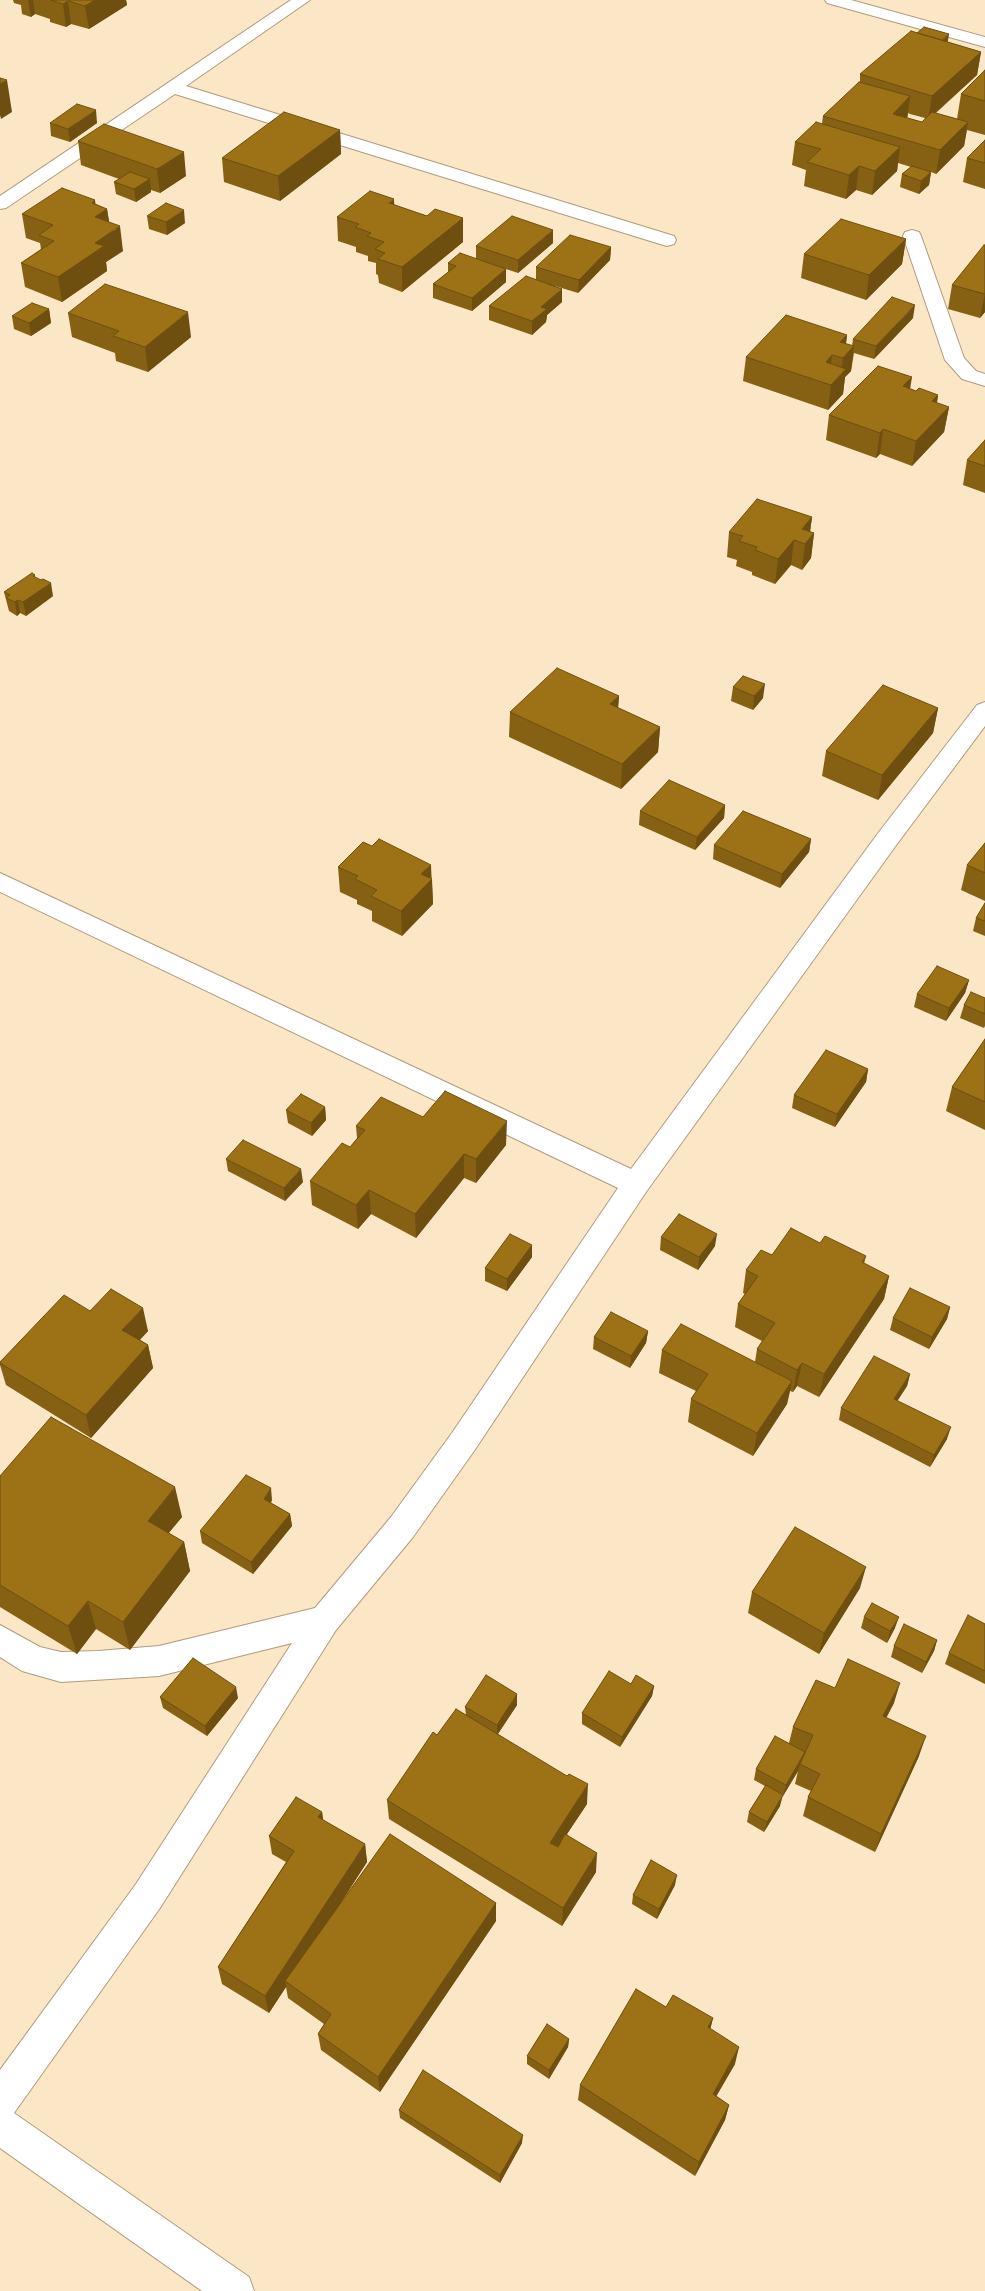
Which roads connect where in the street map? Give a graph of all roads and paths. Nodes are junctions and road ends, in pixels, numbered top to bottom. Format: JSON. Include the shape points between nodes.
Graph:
{"nodes":[{"id":1,"x":302,"y":0,"type":"edge"},
{"id":2,"x":833,"y":0,"type":"edge"},
{"id":3,"x":985,"y":42,"type":"edge"},
{"id":4,"x":174,"y":88,"type":"junction"},
{"id":5,"x":0,"y":204,"type":"edge"},
{"id":6,"x":912,"y":236,"type":"dead end"},
{"id":7,"x":667,"y":240,"type":"dead end"},
{"id":8,"x":985,"y":380,"type":"edge"},
{"id":9,"x":985,"y":710,"type":"edge"},
{"id":10,"x":0,"y":882,"type":"edge"},
{"id":11,"x":636,"y":1184,"type":"junction"},
{"id":12,"x":325,"y":1620,"type":"junction"},
{"id":13,"x":0,"y":1640,"type":"edge"},
{"id":14,"x":0,"y":2101,"type":"edge"},
{"id":15,"x":0,"y":2126,"type":"edge"},
{"id":16,"x":235,"y":2291,"type":"edge"}],
"edges":[{"from":1,"to":4,"type":"street"},
{"from":2,"to":3,"type":"street"},
{"from":4,"to":5,"type":"street"},
{"from":4,"to":7,"type":"street"},
{"from":6,"to":8,"type":"street","via":[[955,360],[969,375]]},
{"from":9,"to":11,"type":"street"},
{"from":10,"to":11,"type":"street"},
{"from":11,"to":12,"type":"street","via":[[452,1457],[402,1527]]},
{"from":12,"to":13,"type":"street","via":[[159,1662],[98,1666],[61,1667],[32,1660]]},
{"from":12,"to":14,"type":"street","via":[[148,1896]]},
{"from":15,"to":16,"type":"street"}]}
